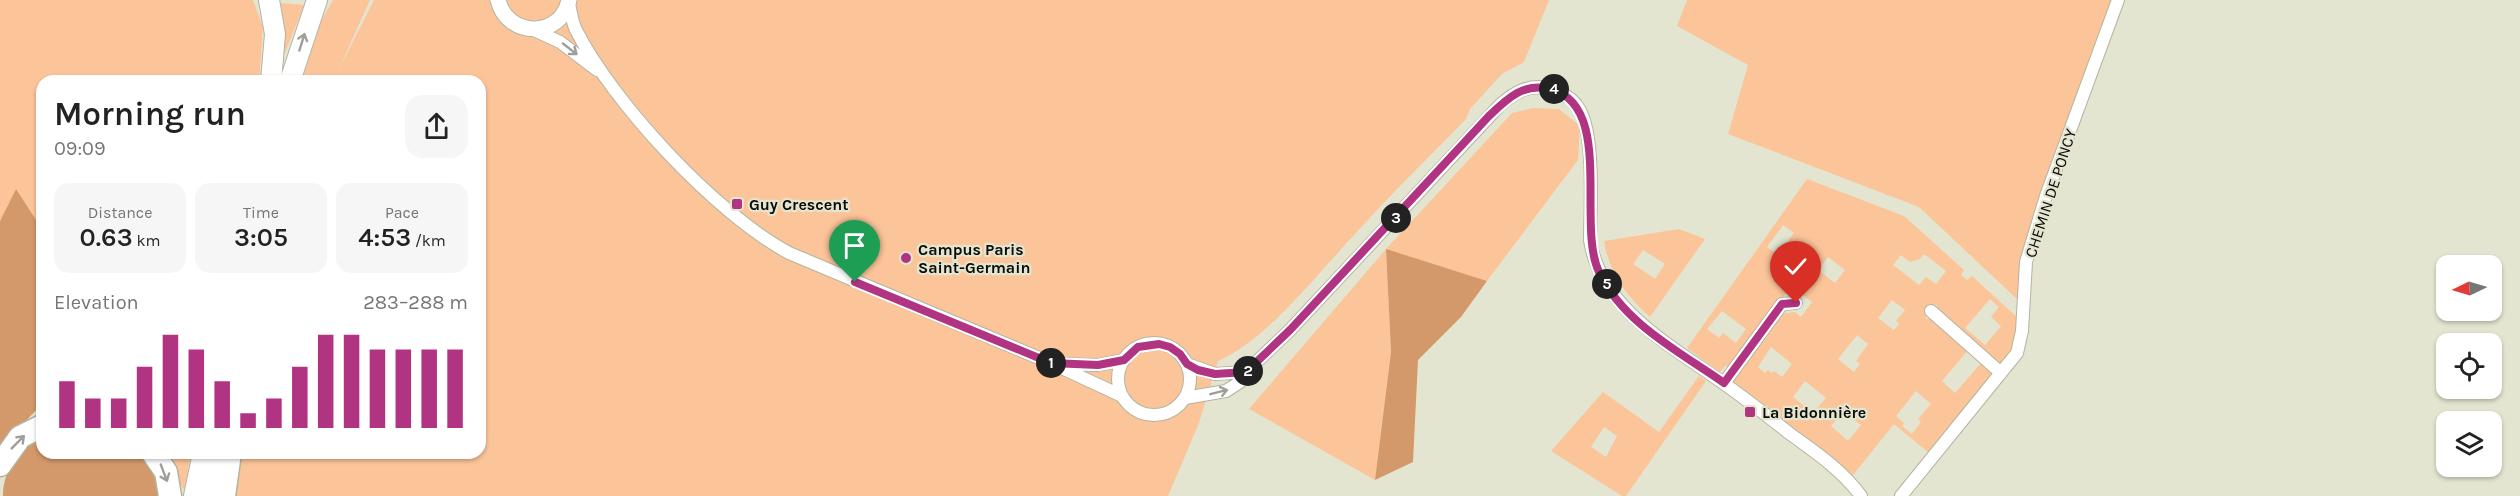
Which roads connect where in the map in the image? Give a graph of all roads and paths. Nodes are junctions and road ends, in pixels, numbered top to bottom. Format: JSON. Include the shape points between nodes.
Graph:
{"nodes":[{"id":1,"x":269,"y":0,"type":"edge"},
{"id":2,"x":317,"y":0,"type":"edge"},
{"id":3,"x":498,"y":0,"type":"edge"},
{"id":4,"x":2118,"y":0,"type":"edge"},
{"id":5,"x":569,"y":2,"type":"edge"},
{"id":6,"x":534,"y":30,"type":"junction"},
{"id":7,"x":272,"y":75,"type":"edge"},
{"id":8,"x":292,"y":75,"type":"edge"},
{"id":9,"x":603,"y":75,"type":"junction"},
{"id":10,"x":1796,"y":303,"type":"dead end"},
{"id":11,"x":1931,"y":311,"type":"dead end"},
{"id":12,"x":1124,"y":360,"type":"junction"},
{"id":13,"x":1051,"y":363,"type":"junction"},
{"id":14,"x":1187,"y":364,"type":"junction"},
{"id":15,"x":1246,"y":372,"type":"junction"},
{"id":16,"x":2001,"y":373,"type":"junction"},
{"id":17,"x":1724,"y":383,"type":"junction"},
{"id":18,"x":1122,"y":396,"type":"junction"},
{"id":19,"x":1185,"y":398,"type":"junction"},
{"id":20,"x":36,"y":429,"type":"edge"},
{"id":21,"x":157,"y":459,"type":"edge"},
{"id":22,"x":202,"y":459,"type":"edge"},
{"id":23,"x":218,"y":459,"type":"edge"},
{"id":24,"x":229,"y":459,"type":"edge"},
{"id":25,"x":0,"y":465,"type":"edge"},
{"id":26,"x":170,"y":496,"type":"edge"},
{"id":27,"x":194,"y":496,"type":"edge"},
{"id":28,"x":210,"y":496,"type":"edge"},
{"id":29,"x":224,"y":496,"type":"edge"},
{"id":30,"x":1861,"y":496,"type":"edge"},
{"id":31,"x":1901,"y":496,"type":"edge"}],
"edges":[{"from":1,"to":7,"type":"main road","via":[[275,34]]},
{"from":8,"to":2,"type":"main road","one_way":true},
{"from":3,"to":6,"type":"street","via":[[512,23]]},
{"from":4,"to":16,"type":"street","name":"CHEMIN DE PONCY","via":[[2026,262],[2018,353]]},
{"from":5,"to":6,"type":"street","via":[[553,24]]},
{"from":5,"to":9,"type":"street","via":[[576,29]]},
{"from":6,"to":9,"type":"street","one_way":true,"via":[[560,42]]},
{"from":9,"to":13,"type":"street","via":[[698,184],[780,249]]},
{"from":10,"to":17,"type":"street","via":[[1782,304]]},
{"from":11,"to":16,"type":"street"},
{"from":12,"to":13,"type":"street","via":[[1098,365]]},
{"from":12,"to":14,"type":"street","via":[[1138,347],[1159,344],[1180,354]]},
{"from":12,"to":18,"type":"street","via":[[1118,378]]},
{"from":13,"to":18,"type":"street"},
{"from":14,"to":15,"type":"street","via":[[1215,374]]},
{"from":14,"to":19,"type":"street","via":[[1190,387]]},
{"from":15,"to":17,"type":"street","via":[[1290,330],[1488,117],[1524,88],[1545,87],[1577,106],[1584,119],[1589,145],[1590,240],[1599,273],[1637,321]]},
{"from":19,"to":15,"type":"street","one_way":true,"via":[[1226,392]]},
{"from":16,"to":31,"type":"street","name":"CHEMIN DE PONCY"},
{"from":17,"to":30,"type":"street","via":[[1846,475]]},
{"from":18,"to":19,"type":"street","via":[[1133,409],[1156,416],[1173,411]]},
{"from":25,"to":20,"type":"highway","one_way":true,"via":[[20,437]]},
{"from":21,"to":26,"type":"highway","one_way":true,"via":[[166,472]]},
{"from":22,"to":27,"type":"main road"},
{"from":23,"to":28,"type":"main road"},
{"from":24,"to":29,"type":"highway"}]}
